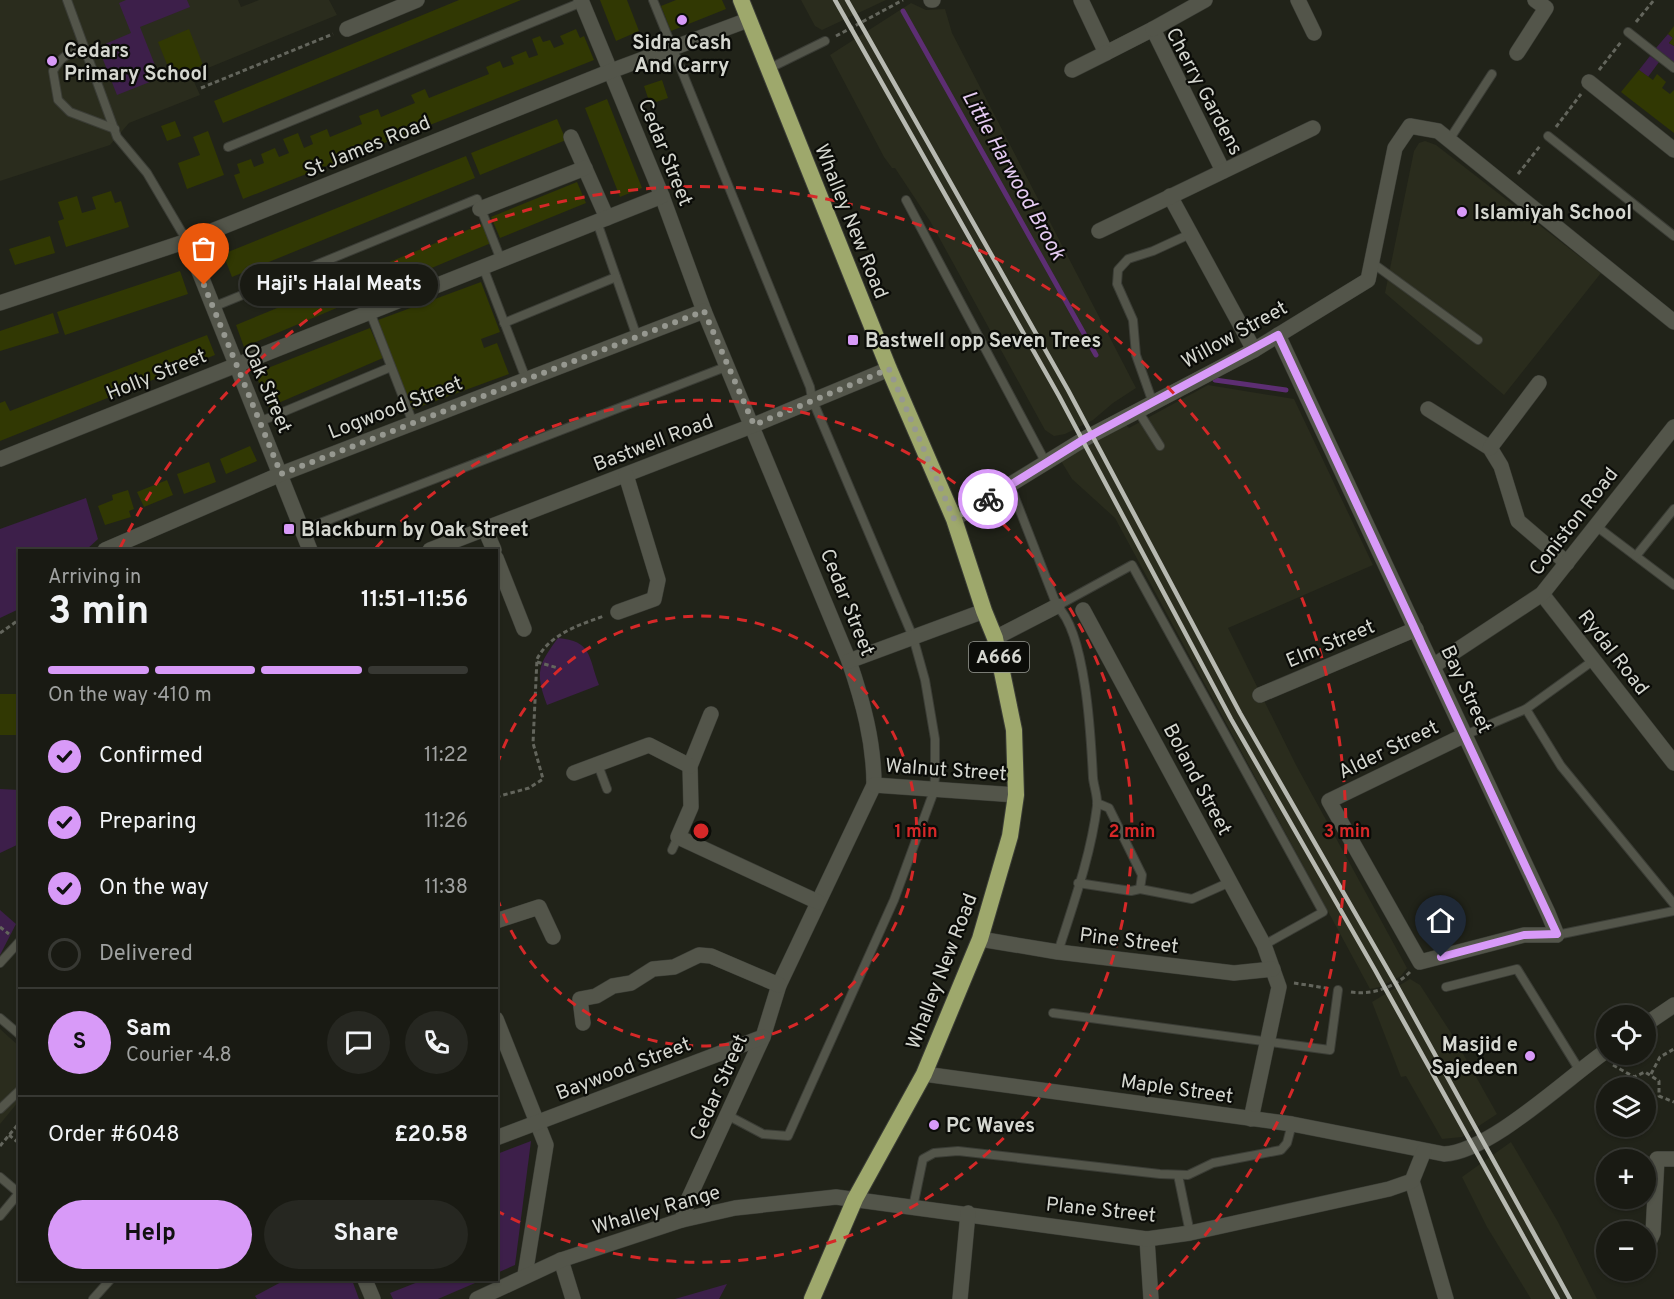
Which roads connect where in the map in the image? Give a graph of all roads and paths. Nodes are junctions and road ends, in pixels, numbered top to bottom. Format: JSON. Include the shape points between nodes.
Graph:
{"nodes":[{"id":1,"x":67,"y":0,"type":"edge"},
{"id":2,"x":417,"y":0,"type":"edge"},
{"id":3,"x":653,"y":0,"type":"edge"},
{"id":4,"x":741,"y":0,"type":"edge"},
{"id":5,"x":903,"y":0,"type":"edge"},
{"id":6,"x":1081,"y":0,"type":"edge"},
{"id":7,"x":1205,"y":0,"type":"edge"},
{"id":8,"x":1298,"y":0,"type":"edge"},
{"id":9,"x":582,"y":1,"type":"edge"},
{"id":10,"x":1545,"y":3,"type":"edge"},
{"id":11,"x":748,"y":20,"type":"junction"},
{"id":12,"x":347,"y":29,"type":"joint"},
{"id":13,"x":1153,"y":29,"type":"junction"},
{"id":14,"x":1628,"y":32,"type":"dead end"},
{"id":15,"x":1314,"y":33,"type":"dead end"},
{"id":16,"x":825,"y":41,"type":"joint"},
{"id":17,"x":673,"y":48,"type":"junction"},
{"id":18,"x":1517,"y":52,"type":"dead end"},
{"id":19,"x":87,"y":53,"type":"junction"},
{"id":20,"x":1106,"y":53,"type":"junction"},
{"id":21,"x":1674,"y":68,"type":"edge"},
{"id":22,"x":768,"y":69,"type":"junction"},
{"id":23,"x":1072,"y":70,"type":"dead end"},
{"id":24,"x":611,"y":71,"type":"junction"},
{"id":25,"x":1492,"y":74,"type":"dead end"},
{"id":26,"x":1589,"y":82,"type":"dead end"},
{"id":27,"x":201,"y":88,"type":"dead end"},
{"id":28,"x":1313,"y":128,"type":"dead end"},
{"id":29,"x":115,"y":129,"type":"junction"},
{"id":30,"x":1443,"y":136,"type":"junction"},
{"id":31,"x":1548,"y":136,"type":"dead end"},
{"id":32,"x":571,"y":137,"type":"dead end"},
{"id":33,"x":228,"y":147,"type":"dead end"},
{"id":34,"x":1674,"y":150,"type":"edge"},
{"id":35,"x":585,"y":168,"type":"junction"},
{"id":36,"x":1223,"y":171,"type":"junction"},
{"id":37,"x":662,"y":196,"type":"junction"},
{"id":38,"x":1170,"y":196,"type":"junction"},
{"id":39,"x":906,"y":200,"type":"dead end"},
{"id":40,"x":480,"y":209,"type":"junction"},
{"id":41,"x":602,"y":220,"type":"junction"},
{"id":42,"x":1099,"y":231,"type":"dead end"},
{"id":43,"x":1190,"y":234,"type":"junction"},
{"id":44,"x":1674,"y":236,"type":"edge"},
{"id":45,"x":187,"y":241,"type":"junction"},
{"id":46,"x":501,"y":260,"type":"junction"},
{"id":47,"x":1371,"y":262,"type":"junction"},
{"id":48,"x":483,"y":267,"type":"junction"},
{"id":49,"x":616,"y":277,"type":"junction"},
{"id":50,"x":0,"y":303,"type":"edge"},
{"id":51,"x":213,"y":308,"type":"junction"},
{"id":52,"x":704,"y":311,"type":"junction"},
{"id":53,"x":369,"y":312,"type":"junction"},
{"id":54,"x":1674,"y":322,"type":"edge"},
{"id":55,"x":504,"y":323,"type":"junction"},
{"id":56,"x":1278,"y":335,"type":"junction"},
{"id":57,"x":637,"y":337,"type":"junction"},
{"id":58,"x":1478,"y":340,"type":"dead end"},
{"id":59,"x":1254,"y":350,"type":"junction"},
{"id":60,"x":236,"y":365,"type":"junction"},
{"id":61,"x":728,"y":366,"type":"junction"},
{"id":62,"x":391,"y":367,"type":"junction"},
{"id":63,"x":889,"y":369,"type":"junction"},
{"id":64,"x":526,"y":379,"type":"junction"},
{"id":65,"x":1539,"y":383,"type":"dead end"},
{"id":66,"x":812,"y":399,"type":"junction"},
{"id":67,"x":1153,"y":403,"type":"junction"},
{"id":68,"x":1428,"y":409,"type":"dead end"},
{"id":69,"x":1138,"y":411,"type":"junction"},
{"id":70,"x":259,"y":422,"type":"junction"},
{"id":71,"x":413,"y":423,"type":"junction"},
{"id":72,"x":754,"y":425,"type":"junction"},
{"id":73,"x":1674,"y":427,"type":"edge"},
{"id":74,"x":1160,"y":446,"type":"dead end"},
{"id":75,"x":1490,"y":448,"type":"junction"},
{"id":76,"x":0,"y":459,"type":"edge"},
{"id":77,"x":1046,"y":463,"type":"junction"},
{"id":78,"x":281,"y":474,"type":"junction"},
{"id":79,"x":626,"y":475,"type":"junction"},
{"id":80,"x":1010,"y":485,"type":"junction"},
{"id":81,"x":1674,"y":509,"type":"edge"},
{"id":82,"x":954,"y":519,"type":"junction"},
{"id":83,"x":1596,"y":526,"type":"junction"},
{"id":84,"x":485,"y":529,"type":"junction"},
{"id":85,"x":302,"y":530,"type":"junction"},
{"id":86,"x":107,"y":549,"type":"edge"},
{"id":87,"x":310,"y":549,"type":"edge"},
{"id":88,"x":433,"y":549,"type":"edge"},
{"id":89,"x":494,"y":549,"type":"edge"},
{"id":90,"x":1636,"y":556,"type":"junction"},
{"id":91,"x":498,"y":563,"type":"edge"},
{"id":92,"x":1567,"y":563,"type":"junction"},
{"id":93,"x":1674,"y":585,"type":"edge"},
{"id":94,"x":1542,"y":594,"type":"junction"},
{"id":95,"x":1057,"y":606,"type":"junction"},
{"id":96,"x":1083,"y":610,"type":"dead end"},
{"id":97,"x":984,"y":611,"type":"junction"},
{"id":98,"x":618,"y":612,"type":"joint"},
{"id":99,"x":18,"y":620,"type":"edge"},
{"id":100,"x":525,"y":629,"type":"dead end"},
{"id":101,"x":1416,"y":629,"type":"junction"},
{"id":102,"x":0,"y":633,"type":"edge"},
{"id":103,"x":913,"y":637,"type":"junction"},
{"id":104,"x":995,"y":638,"type":"junction"},
{"id":105,"x":1594,"y":660,"type":"junction"},
{"id":106,"x":849,"y":661,"type":"junction"},
{"id":107,"x":537,"y":662,"type":"junction"},
{"id":108,"x":1433,"y":666,"type":"junction"},
{"id":109,"x":558,"y":668,"type":"dead end"},
{"id":110,"x":1260,"y":695,"type":"dead end"},
{"id":111,"x":1526,"y":709,"type":"junction"},
{"id":112,"x":711,"y":714,"type":"dead end"},
{"id":113,"x":1465,"y":735,"type":"junction"},
{"id":114,"x":1674,"y":763,"type":"edge"},
{"id":115,"x":598,"y":765,"type":"junction"},
{"id":116,"x":690,"y":766,"type":"junction"},
{"id":117,"x":574,"y":773,"type":"dead end"},
{"id":118,"x":873,"y":785,"type":"junction"},
{"id":119,"x":607,"y":789,"type":"dead end"},
{"id":120,"x":934,"y":791,"type":"junction"},
{"id":121,"x":1016,"y":795,"type":"junction"},
{"id":122,"x":498,"y":796,"type":"edge"},
{"id":123,"x":1097,"y":803,"type":"junction"},
{"id":124,"x":1230,"y":882,"type":"junction"},
{"id":125,"x":1078,"y":883,"type":"junction"},
{"id":126,"x":1140,"y":889,"type":"junction"},
{"id":127,"x":819,"y":902,"type":"junction"},
{"id":128,"x":1674,"y":904,"type":"edge"},
{"id":129,"x":1674,"y":911,"type":"edge"},
{"id":130,"x":498,"y":920,"type":"edge"},
{"id":131,"x":1557,"y":934,"type":"junction"},
{"id":132,"x":553,"y":937,"type":"dead end"},
{"id":133,"x":980,"y":939,"type":"junction"},
{"id":134,"x":18,"y":943,"type":"edge"},
{"id":135,"x":1264,"y":945,"type":"junction"},
{"id":136,"x":1058,"y":952,"type":"junction"},
{"id":137,"x":1420,"y":962,"type":"junction"},
{"id":138,"x":0,"y":963,"type":"edge"},
{"id":139,"x":1275,"y":975,"type":"junction"},
{"id":140,"x":779,"y":985,"type":"junction"},
{"id":141,"x":1446,"y":987,"type":"dead end"},
{"id":142,"x":1338,"y":990,"type":"junction"},
{"id":143,"x":1674,"y":1005,"type":"edge"},
{"id":144,"x":1053,"y":1013,"type":"dead end"},
{"id":145,"x":1656,"y":1017,"type":"edge"},
{"id":146,"x":0,"y":1018,"type":"edge"},
{"id":147,"x":583,"y":1023,"type":"dead end"},
{"id":148,"x":498,"y":1024,"type":"edge"},
{"id":149,"x":18,"y":1033,"type":"edge"},
{"id":150,"x":764,"y":1037,"type":"junction"},
{"id":151,"x":1268,"y":1042,"type":"junction"},
{"id":152,"x":1674,"y":1049,"type":"edge"},
{"id":153,"x":1596,"y":1059,"type":"edge"},
{"id":154,"x":1617,"y":1065,"type":"edge"},
{"id":155,"x":1580,"y":1071,"type":"junction"},
{"id":156,"x":924,"y":1074,"type":"junction"},
{"id":157,"x":1651,"y":1074,"type":"junction"},
{"id":158,"x":18,"y":1092,"type":"edge"},
{"id":159,"x":1674,"y":1102,"type":"edge"},
{"id":160,"x":0,"y":1109,"type":"edge"},
{"id":161,"x":729,"y":1116,"type":"junction"},
{"id":162,"x":1251,"y":1119,"type":"junction"},
{"id":163,"x":537,"y":1123,"type":"junction"},
{"id":164,"x":18,"y":1124,"type":"edge"},
{"id":165,"x":1292,"y":1124,"type":"junction"},
{"id":166,"x":9,"y":1135,"type":"junction"},
{"id":167,"x":498,"y":1137,"type":"edge"},
{"id":168,"x":18,"y":1142,"type":"edge"},
{"id":169,"x":0,"y":1146,"type":"edge"},
{"id":170,"x":1424,"y":1151,"type":"junction"},
{"id":171,"x":1674,"y":1159,"type":"edge"},
{"id":172,"x":1178,"y":1175,"type":"junction"},
{"id":173,"x":0,"y":1177,"type":"edge"},
{"id":174,"x":1413,"y":1181,"type":"junction"},
{"id":175,"x":18,"y":1193,"type":"edge"},
{"id":176,"x":18,"y":1195,"type":"edge"},
{"id":177,"x":855,"y":1199,"type":"junction"},
{"id":178,"x":913,"y":1207,"type":"junction"},
{"id":179,"x":968,"y":1214,"type":"junction"},
{"id":180,"x":0,"y":1216,"type":"edge"},
{"id":181,"x":682,"y":1220,"type":"junction"},
{"id":182,"x":1654,"y":1221,"type":"edge"},
{"id":183,"x":1190,"y":1233,"type":"junction"},
{"id":184,"x":1147,"y":1239,"type":"junction"},
{"id":185,"x":561,"y":1260,"type":"junction"},
{"id":186,"x":525,"y":1275,"type":"junction"},
{"id":187,"x":109,"y":1281,"type":"edge"},
{"id":188,"x":365,"y":1281,"type":"edge"},
{"id":189,"x":93,"y":1299,"type":"edge"},
{"id":190,"x":373,"y":1299,"type":"edge"},
{"id":191,"x":477,"y":1299,"type":"edge"},
{"id":192,"x":573,"y":1299,"type":"edge"},
{"id":193,"x":812,"y":1299,"type":"edge"},
{"id":194,"x":960,"y":1299,"type":"edge"},
{"id":195,"x":1151,"y":1299,"type":"edge"},
{"id":196,"x":1446,"y":1299,"type":"edge"}],
"edges":[{"from":1,"to":19,"type":"lane"},
{"from":2,"to":12,"type":"street"},
{"from":3,"to":17,"type":"lane"},
{"from":4,"to":11,"type":"highway","name":"Whalley New Road","number":"A666"},
{"from":5,"to":16,"type":"path"},
{"from":6,"to":20,"type":"street"},
{"from":7,"to":13,"type":"street"},
{"from":8,"to":15,"type":"street"},
{"from":9,"to":24,"type":"street","name":"Cedar Street"},
{"from":9,"to":33,"type":"lane"},
{"from":10,"to":18,"type":"street"},
{"from":11,"to":17,"type":"street","name":"St James Road"},
{"from":11,"to":22,"type":"highway","name":"Whalley New Road","number":"A666"},
{"from":12,"to":27,"type":"path"},
{"from":13,"to":20,"type":"street","name":"Cherry Gardens"},
{"from":13,"to":36,"type":"street","name":"Cherry Gardens"},
{"from":14,"to":21,"type":"lane"},
{"from":16,"to":22,"type":"lane"},
{"from":17,"to":24,"type":"street","name":"St James Road"},
{"from":17,"to":66,"type":"lane"},
{"from":19,"to":29,"type":"lane"},
{"from":19,"to":29,"type":"lane","via":[[72,51],[61,58],[53,71],[58,100],[70,112]]},
{"from":20,"to":23,"type":"street","name":"Cherry Gardens"},
{"from":22,"to":63,"type":"highway","name":"Whalley New Road","number":"A666"},
{"from":24,"to":37,"type":"street","name":"Cedar Street"},
{"from":24,"to":45,"type":"street","name":"St James Road"},
{"from":25,"to":30,"type":"lane"},
{"from":26,"to":34,"type":"street"},
{"from":28,"to":36,"type":"street"},
{"from":29,"to":45,"type":"lane","via":[[117,137],[147,173]]},
{"from":30,"to":47,"type":"street","name":"Willow Street","via":[[1410,126],[1395,148]]},
{"from":30,"to":54,"type":"street"},
{"from":31,"to":44,"type":"lane"},
{"from":32,"to":35,"type":"street"},
{"from":35,"to":40,"type":"street"},
{"from":35,"to":41,"type":"street"},
{"from":36,"to":38,"type":"street"},
{"from":37,"to":41,"type":"street","name":"Holly Street"},
{"from":37,"to":52,"type":"street","name":"Cedar Street"},
{"from":38,"to":42,"type":"street"},
{"from":38,"to":43,"type":"street"},
{"from":39,"to":77,"type":"lane"},
{"from":40,"to":46,"type":"lane"},
{"from":40,"to":51,"type":"lane","via":[[477,199]]},
{"from":41,"to":46,"type":"street","name":"Holly Street"},
{"from":41,"to":49,"type":"lane"},
{"from":43,"to":59,"type":"street"},
{"from":43,"to":67,"type":"lane","via":[[1128,259],[1118,270],[1117,284],[1132,320],[1136,355]]},
{"from":45,"to":50,"type":"street","name":"St James Road"},
{"from":45,"to":51,"type":"street","name":"Oak Street"},
{"from":46,"to":48,"type":"street","name":"Holly Street"},
{"from":47,"to":56,"type":"street","name":"Willow Street","via":[[1368,280]]},
{"from":47,"to":58,"type":"lane"},
{"from":48,"to":53,"type":"street","name":"Holly Street"},
{"from":48,"to":55,"type":"lane"},
{"from":49,"to":55,"type":"lane"},
{"from":49,"to":57,"type":"lane"},
{"from":51,"to":60,"type":"street","name":"Oak Street"},
{"from":52,"to":57,"type":"street","name":"Logwood Street"},
{"from":52,"to":61,"type":"street","name":"Cedar Street"},
{"from":53,"to":60,"type":"street","name":"Holly Street"},
{"from":53,"to":62,"type":"lane"},
{"from":55,"to":64,"type":"lane"},
{"from":56,"to":59,"type":"street","name":"Willow Street"},
{"from":56,"to":101,"type":"street","name":"Bay Street"},
{"from":57,"to":64,"type":"street","name":"Logwood Street"},
{"from":59,"to":67,"type":"street","name":"Willow Street"},
{"from":60,"to":70,"type":"street","name":"Oak Street"},
{"from":60,"to":76,"type":"street","name":"Holly Street"},
{"from":61,"to":72,"type":"street","name":"Cedar Street"},
{"from":61,"to":85,"type":"lane"},
{"from":62,"to":70,"type":"lane"},
{"from":62,"to":71,"type":"lane"},
{"from":63,"to":66,"type":"street","name":"Bastwell Road"},
{"from":63,"to":82,"type":"highway","name":"Whalley New Road","number":"A666"},
{"from":64,"to":71,"type":"street","name":"Logwood Street"},
{"from":65,"to":75,"type":"street"},
{"from":66,"to":72,"type":"street","name":"Bastwell Road"},
{"from":66,"to":103,"type":"lane"},
{"from":67,"to":69,"type":"street","name":"Willow Street"},
{"from":68,"to":75,"type":"street"},
{"from":69,"to":74,"type":"lane"},
{"from":69,"to":77,"type":"street","name":"Willow Street"},
{"from":70,"to":78,"type":"street","name":"Oak Street"},
{"from":71,"to":78,"type":"street","name":"Logwood Street"},
{"from":72,"to":79,"type":"street","name":"Bastwell Road"},
{"from":72,"to":106,"type":"street","name":"Cedar Street"},
{"from":73,"to":83,"type":"street","name":"Coniston Road"},
{"from":75,"to":92,"type":"street","via":[[1501,466],[1518,521]]},
{"from":77,"to":80,"type":"street","name":"Willow Street"},
{"from":78,"to":85,"type":"street","name":"Oak Street"},
{"from":78,"to":86,"type":"street","name":"Logwood Street"},
{"from":79,"to":84,"type":"street","name":"Bastwell Road"},
{"from":79,"to":98,"type":"street","via":[[658,580],[654,599]]},
{"from":80,"to":82,"type":"street","name":"Willow Street"},
{"from":80,"to":95,"type":"lane"},
{"from":81,"to":90,"type":"lane"},
{"from":82,"to":97,"type":"highway","name":"Whalley New Road","number":"A666"},
{"from":83,"to":90,"type":"lane"},
{"from":83,"to":92,"type":"street","name":"Coniston Road"},
{"from":84,"to":88,"type":"street","name":"Bastwell Road"},
{"from":84,"to":89,"type":"street"},
{"from":85,"to":87,"type":"street","name":"Oak Street"},
{"from":90,"to":93,"type":"lane"},
{"from":91,"to":100,"type":"street"},
{"from":92,"to":94,"type":"street","name":"Coniston Road"},
{"from":94,"to":105,"type":"street","name":"Rydal Road"},
{"from":94,"to":108,"type":"street","name":"Coniston Road"},
{"from":95,"to":104,"type":"street"},
{"from":95,"to":123,"type":"lane","via":[[1066,615],[1084,681]]},
{"from":95,"to":135,"type":"lane","via":[[1132,565],[1323,912]]},
{"from":96,"to":124,"type":"street","name":"Boland Street"},
{"from":97,"to":103,"type":"street"},
{"from":97,"to":104,"type":"highway","name":"Whalley New Road","number":"A666"},
{"from":98,"to":107,"type":"path","via":[[565,631],[542,650]]},
{"from":99,"to":102,"type":"path"},
{"from":101,"to":108,"type":"street","name":"Bay Street"},
{"from":101,"to":110,"type":"street","name":"Elm Street"},
{"from":103,"to":106,"type":"street"},
{"from":103,"to":120,"type":"lane","via":[[935,739]]},
{"from":104,"to":121,"type":"highway","name":"Whalley New Road","number":"A666","via":[[1014,730]]},
{"from":105,"to":111,"type":"lane"},
{"from":105,"to":114,"type":"street","name":"Rydal Road"},
{"from":106,"to":118,"type":"street","name":"Cedar Street","via":[[864,706],[874,759]]},
{"from":107,"to":109,"type":"path"},
{"from":107,"to":122,"type":"path","via":[[533,743],[543,779],[529,788]]},
{"from":108,"to":113,"type":"street","name":"Bay Street"},
{"from":111,"to":113,"type":"lane"},
{"from":111,"to":128,"type":"lane","via":[[1561,766]]},
{"from":112,"to":116,"type":"street"},
{"from":113,"to":131,"type":"street","name":"Bay Street"},
{"from":113,"to":137,"type":"street","name":"Alder Street","via":[[1329,801]]},
{"from":115,"to":116,"type":"street","via":[[649,746]]},
{"from":115,"to":117,"type":"street"},
{"from":115,"to":119,"type":"lane"},
{"from":116,"to":127,"type":"street","via":[[691,807],[675,843]]},
{"from":118,"to":120,"type":"street","name":"Walnut Street"},
{"from":118,"to":127,"type":"street","name":"Cedar Street"},
{"from":120,"to":121,"type":"street","name":"Walnut Street"},
{"from":120,"to":161,"type":"lane","via":[[894,900],[788,1136],[764,1134]]},
{"from":121,"to":133,"type":"highway","name":"Whalley New Road","number":"A666","via":[[1010,836]]},
{"from":123,"to":125,"type":"lane"},
{"from":123,"to":126,"type":"lane","via":[[1108,808],[1142,875]]},
{"from":124,"to":126,"type":"lane","via":[[1192,899]]},
{"from":124,"to":135,"type":"street","name":"Boland Street"},
{"from":125,"to":126,"type":"lane"},
{"from":125,"to":136,"type":"lane"},
{"from":127,"to":140,"type":"street","name":"Cedar Street"},
{"from":129,"to":131,"type":"lane"},
{"from":130,"to":132,"type":"street","via":[[539,907]]},
{"from":131,"to":137,"type":"street","via":[[1524,935]]},
{"from":133,"to":136,"type":"street","name":"Pine Street"},
{"from":133,"to":156,"type":"highway","name":"Whalley New Road","number":"A666"},
{"from":134,"to":138,"type":"lane"},
{"from":135,"to":139,"type":"street","name":"Boland Street"},
{"from":136,"to":139,"type":"street","name":"Pine Street","via":[[1234,974]]},
{"from":137,"to":142,"type":"path","via":[[1402,979],[1369,994]]},
{"from":139,"to":142,"type":"path"},
{"from":139,"to":151,"type":"street","via":[[1279,987]]},
{"from":140,"to":147,"type":"street","via":[[711,956],[699,955],[580,999]]},
{"from":140,"to":150,"type":"street","name":"Cedar Street"},
{"from":141,"to":155,"type":"lane","via":[[1516,969]]},
{"from":142,"to":151,"type":"lane","via":[[1330,1050]]},
{"from":143,"to":145,"type":"street"},
{"from":144,"to":151,"type":"lane"},
{"from":146,"to":149,"type":"lane"},
{"from":148,"to":163,"type":"street"},
{"from":150,"to":161,"type":"street","name":"Cedar Street"},
{"from":150,"to":163,"type":"street","name":"Baywood Street"},
{"from":151,"to":162,"type":"street"},
{"from":152,"to":157,"type":"path","via":[[1660,1057]]},
{"from":153,"to":155,"type":"street","name":"Maple Street"},
{"from":154,"to":157,"type":"path","via":[[1634,1077],[1645,1072]]},
{"from":155,"to":170,"type":"street","name":"Maple Street","via":[[1503,1128],[1467,1148],[1450,1154]]},
{"from":156,"to":162,"type":"street","name":"Maple Street"},
{"from":156,"to":177,"type":"highway","name":"Whalley New Road","number":"A666"},
{"from":157,"to":159,"type":"path","via":[[1659,1081],[1659,1096]]},
{"from":158,"to":160,"type":"lane"},
{"from":161,"to":181,"type":"street","name":"Cedar Street"},
{"from":162,"to":165,"type":"street","name":"Maple Street"},
{"from":163,"to":167,"type":"street","name":"Baywood Street"},
{"from":163,"to":186,"type":"street","via":[[546,1144]]},
{"from":164,"to":166,"type":"path"},
{"from":165,"to":170,"type":"street","name":"Maple Street"},
{"from":165,"to":172,"type":"lane","via":[[1281,1150],[1213,1162],[1194,1173]]},
{"from":166,"to":168,"type":"path"},
{"from":166,"to":169,"type":"path"},
{"from":170,"to":174,"type":"street"},
{"from":171,"to":182,"type":"street","via":[[1658,1159]]},
{"from":172,"to":178,"type":"lane","via":[[958,1150],[922,1159]]},
{"from":172,"to":183,"type":"lane"},
{"from":173,"to":175,"type":"lane"},
{"from":174,"to":183,"type":"street","name":"Plane Street","via":[[1389,1190]]},
{"from":174,"to":196,"type":"street"},
{"from":176,"to":180,"type":"lane"},
{"from":177,"to":178,"type":"street","name":"Plane Street"},
{"from":177,"to":181,"type":"street","name":"Whalley Range","via":[[780,1202]]},
{"from":177,"to":193,"type":"highway","name":"Whalley New Road","number":"A666"},
{"from":178,"to":179,"type":"street","name":"Plane Street"},
{"from":179,"to":184,"type":"street","name":"Plane Street"},
{"from":179,"to":194,"type":"street"},
{"from":181,"to":185,"type":"street","name":"Whalley Range"},
{"from":183,"to":184,"type":"street","name":"Plane Street"},
{"from":184,"to":195,"type":"street"},
{"from":185,"to":186,"type":"street","name":"Whalley Range"},
{"from":185,"to":192,"type":"street"},
{"from":186,"to":191,"type":"street","name":"Whalley Range"},
{"from":187,"to":189,"type":"lane"},
{"from":188,"to":190,"type":"street"}]}
